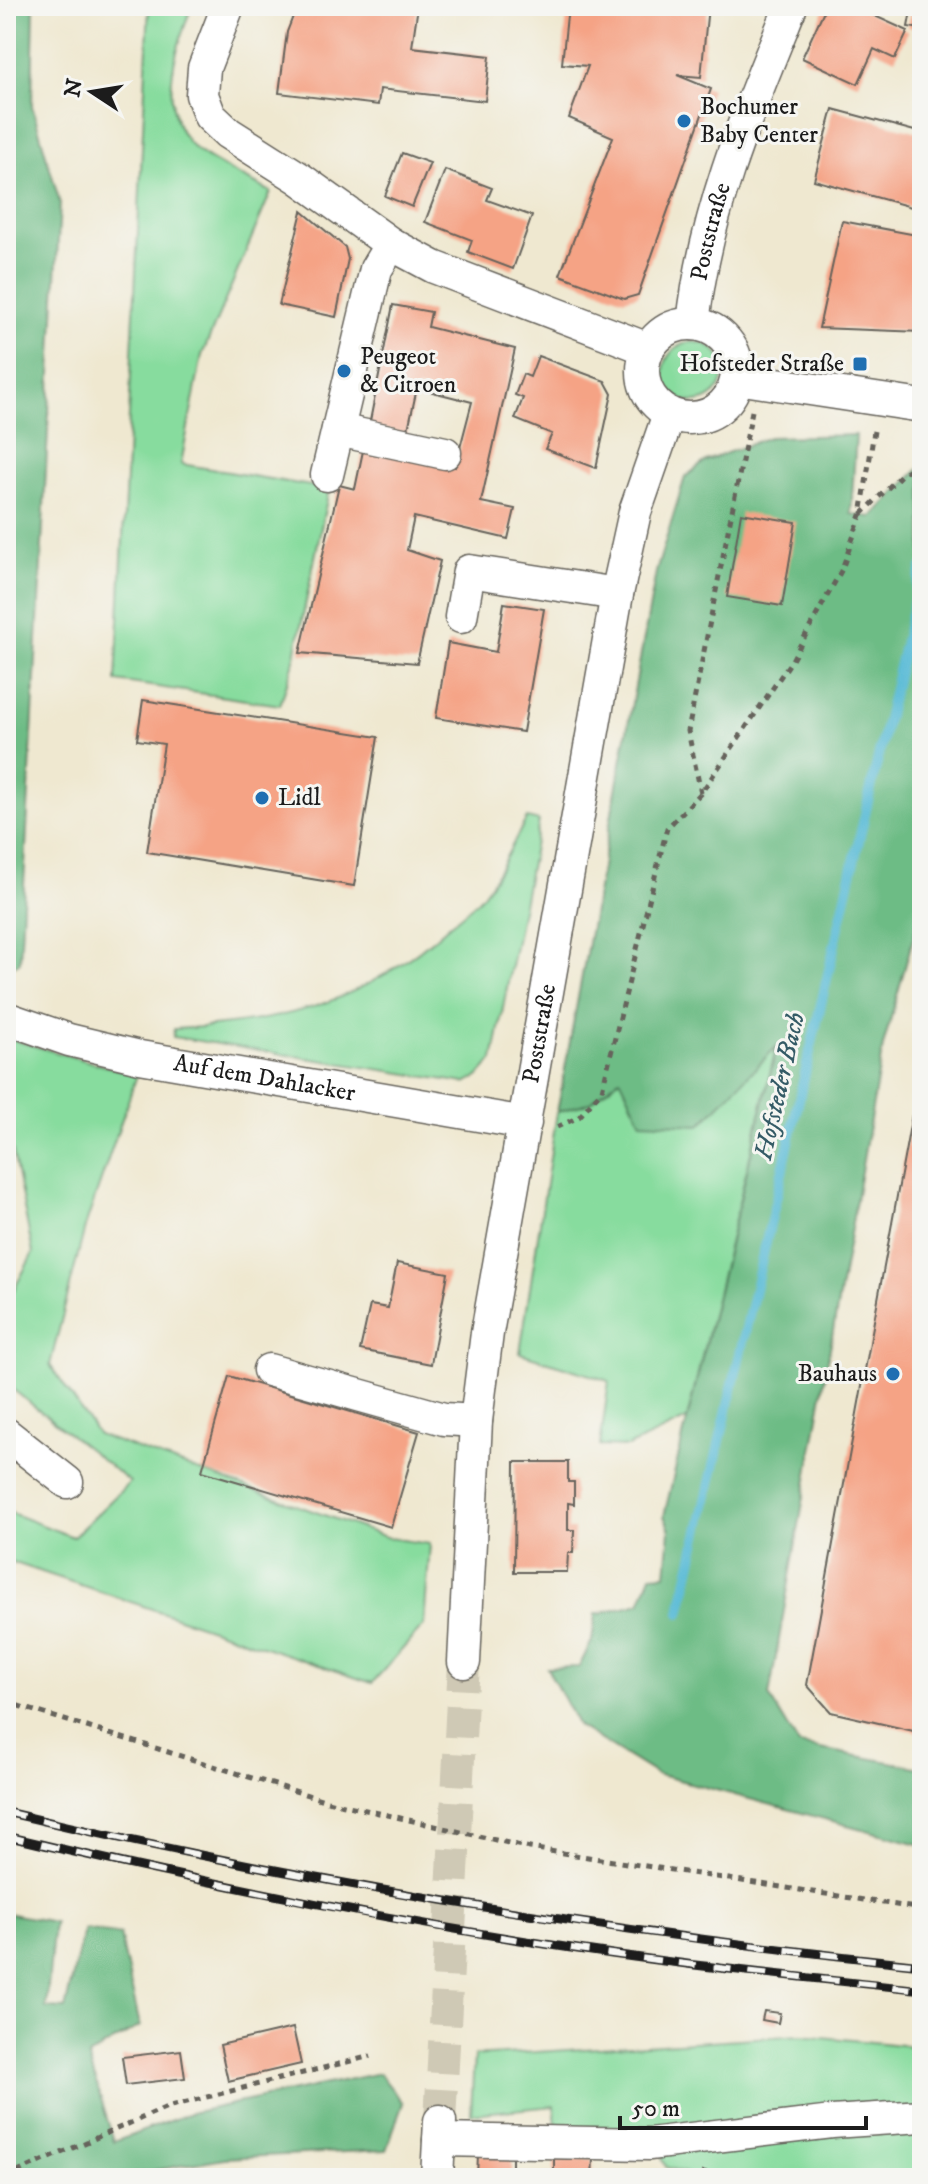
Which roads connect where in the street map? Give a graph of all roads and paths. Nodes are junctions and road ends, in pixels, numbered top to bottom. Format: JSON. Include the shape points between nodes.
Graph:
{"nodes":[{"id":1,"x":228,"y":6,"type":"edge"},
{"id":2,"x":791,"y":6,"type":"edge"},
{"id":3,"x":391,"y":244,"type":"junction"},
{"id":4,"x":693,"y":324,"type":"junction"},
{"id":5,"x":648,"y":349,"type":"junction"},
{"id":6,"x":747,"y":380,"type":"junction"},
{"id":7,"x":876,"y":400,"type":"junction"},
{"id":8,"x":922,"y":406,"type":"edge"},
{"id":9,"x":669,"y":414,"type":"junction"},
{"id":10,"x":338,"y":430,"type":"junction"},
{"id":11,"x":445,"y":453,"type":"dead end"},
{"id":12,"x":922,"y":462,"type":"edge"},
{"id":13,"x":327,"y":475,"type":"dead end"},
{"id":14,"x":861,"y":515,"type":"junction"},
{"id":15,"x":617,"y":594,"type":"junction"},
{"id":16,"x":461,"y":617,"type":"dead end"},
{"id":17,"x":701,"y":793,"type":"junction"},
{"id":18,"x":6,"y":1018,"type":"edge"},
{"id":19,"x":525,"y":1123,"type":"junction"},
{"id":20,"x":269,"y":1370,"type":"dead end"},
{"id":21,"x":476,"y":1421,"type":"junction"},
{"id":22,"x":6,"y":1434,"type":"edge"},
{"id":23,"x":67,"y":1482,"type":"dead end"},
{"id":24,"x":464,"y":1662,"type":"tunnel mouth"},
{"id":25,"x":6,"y":1702,"type":"edge"},
{"id":26,"x":922,"y":1909,"type":"edge"},
{"id":27,"x":371,"y":2056,"type":"dead end"},
{"id":28,"x":922,"y":2116,"type":"edge"},
{"id":29,"x":24,"y":2169,"type":"junction"},
{"id":30,"x":6,"y":2177,"type":"edge"},
{"id":31,"x":21,"y":2178,"type":"edge"},
{"id":32,"x":437,"y":2178,"type":"edge"}],
"edges":[{"from":1,"to":3,"type":"street","via":[[204,68],[202,95],[210,116]]},
{"from":2,"to":4,"type":"street","name":"Poststraße","via":[[726,169],[699,272]]},
{"from":3,"to":5,"type":"street","via":[[434,267]]},
{"from":3,"to":10,"type":"street","via":[[376,269]]},
{"from":4,"to":5,"type":"street","via":[[667,330]]},
{"from":4,"to":6,"type":"street","via":[[718,333]]},
{"from":5,"to":9,"type":"street","via":[[643,379],[656,405]]},
{"from":6,"to":7,"type":"street"},
{"from":6,"to":9,"type":"street","via":[[708,415]]},
{"from":6,"to":17,"type":"path","via":[[688,731]]},
{"from":7,"to":8,"type":"street"},
{"from":7,"to":14,"type":"path"},
{"from":9,"to":15,"type":"street","name":"Poststraße","via":[[635,512]]},
{"from":10,"to":11,"type":"street"},
{"from":10,"to":13,"type":"street"},
{"from":12,"to":14,"type":"path","via":[[903,473]]},
{"from":14,"to":17,"type":"path","via":[[842,569],[792,660]]},
{"from":15,"to":16,"type":"street","via":[[469,571]]},
{"from":15,"to":19,"type":"street","name":"Poststraße"},
{"from":17,"to":19,"type":"path","via":[[667,828],[602,1090],[579,1117],[554,1129]]},
{"from":18,"to":19,"type":"street","name":"Auf dem Dahlacker","via":[[140,1057]]},
{"from":19,"to":21,"type":"street","name":"Poststraße"},
{"from":20,"to":21,"type":"street","via":[[444,1419]]},
{"from":21,"to":24,"type":"street","name":"Poststraße"},
{"from":22,"to":23,"type":"street"},
{"from":25,"to":26,"type":"path","via":[[327,1801],[530,1848]]},
{"from":27,"to":29,"type":"path","via":[[167,2107]]},
{"from":28,"to":32,"type":"street","via":[[649,2144],[440,2131]]},
{"from":29,"to":30,"type":"path"},
{"from":29,"to":31,"type":"path"}]}
